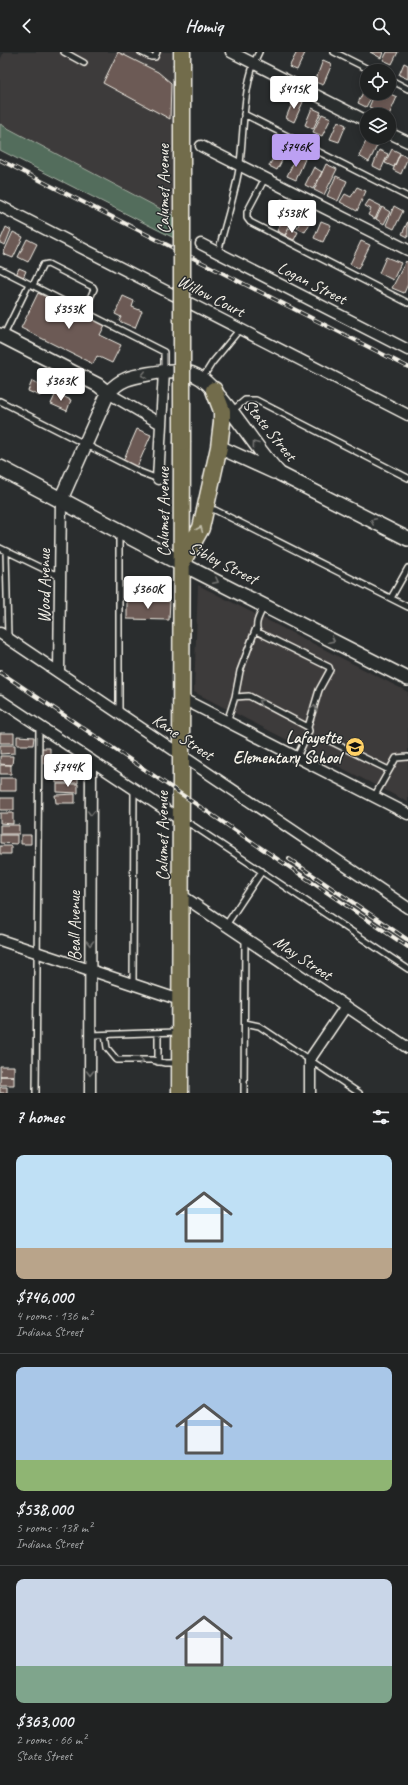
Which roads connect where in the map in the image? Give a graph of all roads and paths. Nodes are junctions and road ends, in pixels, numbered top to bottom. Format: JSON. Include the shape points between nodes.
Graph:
{"nodes":[{"id":1,"x":64,"y":52,"type":"edge"},
{"id":2,"x":141,"y":52,"type":"edge"},
{"id":3,"x":157,"y":52,"type":"edge"},
{"id":4,"x":231,"y":52,"type":"edge"},
{"id":5,"x":259,"y":52,"type":"edge"},
{"id":6,"x":334,"y":52,"type":"edge"},
{"id":7,"x":182,"y":58,"type":"edge"},
{"id":8,"x":84,"y":63,"type":"dead end"},
{"id":9,"x":253,"y":63,"type":"junction"},
{"id":10,"x":360,"y":65,"type":"edge"},
{"id":11,"x":396,"y":83,"type":"edge"},
{"id":12,"x":408,"y":89,"type":"edge"},
{"id":13,"x":244,"y":114,"type":"junction"},
{"id":14,"x":360,"y":117,"type":"edge"},
{"id":15,"x":396,"y":136,"type":"edge"},
{"id":16,"x":408,"y":142,"type":"edge"},
{"id":17,"x":201,"y":146,"type":"dead end"},
{"id":18,"x":239,"y":165,"type":"junction"},
{"id":19,"x":265,"y":178,"type":"junction"},
{"id":20,"x":408,"y":197,"type":"edge"},
{"id":21,"x":0,"y":206,"type":"edge"},
{"id":22,"x":201,"y":244,"type":"dead end"},
{"id":23,"x":408,"y":250,"type":"edge"},
{"id":24,"x":218,"y":253,"type":"junction"},
{"id":25,"x":0,"y":269,"type":"edge"},
{"id":26,"x":31,"y":285,"type":"junction"},
{"id":27,"x":408,"y":303,"type":"edge"},
{"id":28,"x":84,"y":312,"type":"junction"},
{"id":29,"x":240,"y":328,"type":"junction"},
{"id":30,"x":2,"y":336,"type":"edge"},
{"id":31,"x":408,"y":350,"type":"edge"},
{"id":32,"x":164,"y":370,"type":"junction"},
{"id":33,"x":202,"y":379,"type":"junction"},
{"id":34,"x":214,"y":390,"type":"junction"},
{"id":35,"x":108,"y":393,"type":"junction"},
{"id":36,"x":0,"y":401,"type":"edge"},
{"id":37,"x":232,"y":411,"type":"junction"},
{"id":38,"x":408,"y":415,"type":"edge"},
{"id":39,"x":161,"y":424,"type":"junction"},
{"id":40,"x":85,"y":444,"type":"junction"},
{"id":41,"x":219,"y":447,"type":"junction"},
{"id":42,"x":0,"y":468,"type":"edge"},
{"id":43,"x":280,"y":474,"type":"junction"},
{"id":44,"x":408,"y":478,"type":"edge"},
{"id":45,"x":158,"y":479,"type":"joint"},
{"id":46,"x":61,"y":499,"type":"junction"},
{"id":47,"x":206,"y":508,"type":"junction"},
{"id":48,"x":119,"y":530,"type":"junction"},
{"id":49,"x":408,"y":539,"type":"edge"},
{"id":50,"x":0,"y":548,"type":"edge"},
{"id":51,"x":6,"y":552,"type":"junction"},
{"id":52,"x":182,"y":564,"type":"junction"},
{"id":53,"x":408,"y":568,"type":"edge"},
{"id":54,"x":60,"y":577,"type":"junction"},
{"id":55,"x":391,"y":598,"type":"junction"},
{"id":56,"x":265,"y":606,"type":"junction"},
{"id":57,"x":408,"y":607,"type":"edge"},
{"id":58,"x":256,"y":628,"type":"junction"},
{"id":59,"x":4,"y":636,"type":"edge"},
{"id":60,"x":59,"y":673,"type":"junction"},
{"id":61,"x":408,"y":679,"type":"edge"},
{"id":62,"x":235,"y":697,"type":"junction"},
{"id":63,"x":181,"y":698,"type":"junction"},
{"id":64,"x":0,"y":700,"type":"edge"},
{"id":65,"x":119,"y":714,"type":"junction"},
{"id":66,"x":227,"y":722,"type":"junction"},
{"id":67,"x":39,"y":725,"type":"junction"},
{"id":68,"x":308,"y":727,"type":"junction"},
{"id":69,"x":328,"y":740,"type":"dead end"},
{"id":70,"x":181,"y":755,"type":"junction"},
{"id":71,"x":296,"y":757,"type":"junction"},
{"id":72,"x":408,"y":757,"type":"edge"},
{"id":73,"x":91,"y":760,"type":"junction"},
{"id":74,"x":390,"y":770,"type":"junction"},
{"id":75,"x":134,"y":789,"type":"junction"},
{"id":76,"x":374,"y":797,"type":"junction"},
{"id":77,"x":408,"y":814,"type":"edge"},
{"id":78,"x":181,"y":820,"type":"junction"},
{"id":79,"x":262,"y":871,"type":"junction"},
{"id":80,"x":181,"y":895,"type":"junction"},
{"id":81,"x":408,"y":908,"type":"edge"},
{"id":82,"x":226,"y":925,"type":"junction"},
{"id":83,"x":245,"y":938,"type":"junction"},
{"id":84,"x":0,"y":940,"type":"edge"},
{"id":85,"x":36,"y":952,"type":"junction"},
{"id":86,"x":408,"y":969,"type":"edge"},
{"id":87,"x":90,"y":970,"type":"junction"},
{"id":88,"x":132,"y":984,"type":"junction"},
{"id":89,"x":180,"y":1000,"type":"junction"},
{"id":90,"x":346,"y":1006,"type":"junction"},
{"id":91,"x":245,"y":1022,"type":"junction"},
{"id":92,"x":180,"y":1032,"type":"junction"},
{"id":93,"x":158,"y":1033,"type":"junction"},
{"id":94,"x":90,"y":1035,"type":"junction"},
{"id":95,"x":105,"y":1035,"type":"junction"},
{"id":96,"x":408,"y":1048,"type":"edge"},
{"id":97,"x":310,"y":1059,"type":"junction"},
{"id":98,"x":158,"y":1062,"type":"junction"},
{"id":99,"x":180,"y":1063,"type":"junction"},
{"id":100,"x":36,"y":1093,"type":"edge"},
{"id":101,"x":90,"y":1093,"type":"edge"},
{"id":102,"x":180,"y":1093,"type":"edge"},
{"id":103,"x":244,"y":1093,"type":"edge"},
{"id":104,"x":310,"y":1093,"type":"edge"},
{"id":105,"x":359,"y":1093,"type":"edge"}],
"edges":[{"from":1,"to":8,"type":"lane"},
{"from":2,"to":3,"type":"lane","via":[[151,57],[155,57]]},
{"from":4,"to":9,"type":"street"},
{"from":5,"to":9,"type":"lane"},
{"from":6,"to":10,"type":"lane"},
{"from":7,"to":52,"type":"main road","name":"Calumet Avenue","bridge":true},
{"from":9,"to":13,"type":"lane"},
{"from":9,"to":14,"type":"street"},
{"from":11,"to":12,"type":"lane"},
{"from":13,"to":18,"type":"lane"},
{"from":13,"to":20,"type":"lane"},
{"from":15,"to":16,"type":"street"},
{"from":17,"to":18,"type":"street"},
{"from":18,"to":19,"type":"street"},
{"from":18,"to":24,"type":"lane"},
{"from":19,"to":23,"type":"street"},
{"from":19,"to":27,"type":"lane","via":[[247,212],[250,222]]},
{"from":21,"to":29,"type":"street","name":"Willow Court"},
{"from":22,"to":24,"type":"street","name":"Logan Street"},
{"from":24,"to":31,"type":"street","name":"Logan Street"},
{"from":25,"to":26,"type":"lane"},
{"from":26,"to":28,"type":"lane"},
{"from":26,"to":28,"type":"lane","via":[[43,265],[48,264],[93,287],[93,294]]},
{"from":26,"to":30,"type":"lane"},
{"from":28,"to":32,"type":"lane","via":[[164,352]]},
{"from":29,"to":33,"type":"lane","via":[[212,362]]},
{"from":29,"to":38,"type":"street","name":"Willow Court"},
{"from":30,"to":35,"type":"street","via":[[98,385]]},
{"from":32,"to":33,"type":"street","name":"State Street","via":[[190,373]]},
{"from":32,"to":35,"type":"street","name":"State Street","one_way":true,"via":[[117,382]]},
{"from":32,"to":39,"type":"street","name":"Calumet Avenue"},
{"from":33,"to":34,"type":"street","name":"State Street"},
{"from":34,"to":37,"type":"street","name":"State Street"},
{"from":34,"to":41,"type":"main road","via":[[222,411]]},
{"from":35,"to":39,"type":"street"},
{"from":35,"to":40,"type":"street"},
{"from":36,"to":40,"type":"lane"},
{"from":43,"to":37,"type":"street","name":"State Street","one_way":true,"via":[[268,462]]},
{"from":37,"to":44,"type":"lane","via":[[245,400],[256,400]]},
{"from":39,"to":45,"type":"street","name":"Calumet Avenue"},
{"from":40,"to":45,"type":"lane"},
{"from":40,"to":46,"type":"street"},
{"from":41,"to":43,"type":"street"},
{"from":41,"to":47,"type":"main road"},
{"from":42,"to":46,"type":"main road","name":"Sibley Street"},
{"from":49,"to":43,"type":"street","name":"State Street","one_way":true},
{"from":46,"to":48,"type":"main road","name":"Sibley Street"},
{"from":46,"to":54,"type":"street","name":"Wood Avenue"},
{"from":52,"to":47,"type":"main road","one_way":true,"via":[[201,528]]},
{"from":47,"to":55,"type":"lane","via":[[215,510]]},
{"from":48,"to":52,"type":"main road","name":"Sibley Street"},
{"from":48,"to":65,"type":"lane"},
{"from":50,"to":51,"type":"lane"},
{"from":51,"to":54,"type":"lane"},
{"from":51,"to":59,"type":"lane"},
{"from":52,"to":56,"type":"street","name":"Sibley Street","one_way":true},
{"from":52,"to":63,"type":"main road","name":"Calumet Avenue"},
{"from":53,"to":55,"type":"lane"},
{"from":54,"to":60,"type":"street","name":"Wood Avenue"},
{"from":55,"to":57,"type":"lane"},
{"from":56,"to":58,"type":"lane"},
{"from":56,"to":61,"type":"street","name":"Sibley Street","one_way":true},
{"from":58,"to":62,"type":"lane","via":[[240,671]]},
{"from":68,"to":58,"type":"lane","one_way":true,"via":[[319,690],[330,672],[328,667],[261,634]]},
{"from":59,"to":60,"type":"street","name":"Kane Street"},
{"from":60,"to":65,"type":"street","name":"Kane Street"},
{"from":62,"to":66,"type":"lane"},
{"from":68,"to":62,"type":"lane","one_way":true,"via":[[249,696]]},
{"from":63,"to":66,"type":"street"},
{"from":63,"to":70,"type":"main road","name":"Calumet Avenue"},
{"from":64,"to":67,"type":"street"},
{"from":65,"to":70,"type":"street","name":"Kane Street"},
{"from":66,"to":71,"type":"street"},
{"from":67,"to":73,"type":"street"},
{"from":67,"to":85,"type":"lane"},
{"from":68,"to":71,"type":"lane","via":[[309,730]]},
{"from":69,"to":74,"type":"lane"},
{"from":70,"to":78,"type":"main road","name":"Calumet Avenue"},
{"from":70,"to":81,"type":"street","name":"Kane Street"},
{"from":71,"to":76,"type":"street"},
{"from":72,"to":74,"type":"lane","via":[[396,758]]},
{"from":73,"to":75,"type":"street"},
{"from":73,"to":87,"type":"street","name":"Beall Avenue","one_way":true},
{"from":74,"to":76,"type":"lane"},
{"from":75,"to":78,"type":"street"},
{"from":75,"to":88,"type":"lane"},
{"from":76,"to":77,"type":"street"},
{"from":78,"to":79,"type":"lane"},
{"from":78,"to":80,"type":"main road","name":"Calumet Avenue"},
{"from":79,"to":82,"type":"lane"},
{"from":79,"to":86,"type":"lane"},
{"from":80,"to":82,"type":"street","name":"May Street"},
{"from":80,"to":89,"type":"main road","name":"Calumet Avenue"},
{"from":82,"to":83,"type":"street","name":"May Street"},
{"from":83,"to":90,"type":"street","name":"May Street"},
{"from":83,"to":91,"type":"lane"},
{"from":84,"to":85,"type":"street"},
{"from":85,"to":87,"type":"street"},
{"from":85,"to":100,"type":"lane"},
{"from":87,"to":88,"type":"street"},
{"from":87,"to":94,"type":"street","name":"Beall Avenue"},
{"from":88,"to":89,"type":"street"},
{"from":89,"to":92,"type":"main road","name":"Calumet Avenue"},
{"from":90,"to":96,"type":"street","name":"May Street"},
{"from":90,"to":97,"type":"street"},
{"from":91,"to":97,"type":"lane","via":[[259,1026]]},
{"from":91,"to":103,"type":"lane"},
{"from":92,"to":93,"type":"lane"},
{"from":92,"to":99,"type":"main road","name":"Calumet Avenue"},
{"from":93,"to":95,"type":"lane"},
{"from":93,"to":98,"type":"lane"},
{"from":94,"to":95,"type":"lane"},
{"from":94,"to":101,"type":"street","name":"Beall Avenue","one_way":true},
{"from":95,"to":98,"type":"lane","one_way":true,"via":[[107,1048],[117,1060]]},
{"from":97,"to":104,"type":"street"},
{"from":97,"to":105,"type":"lane"},
{"from":98,"to":99,"type":"lane"},
{"from":99,"to":102,"type":"main road","name":"Calumet Avenue"}]}
